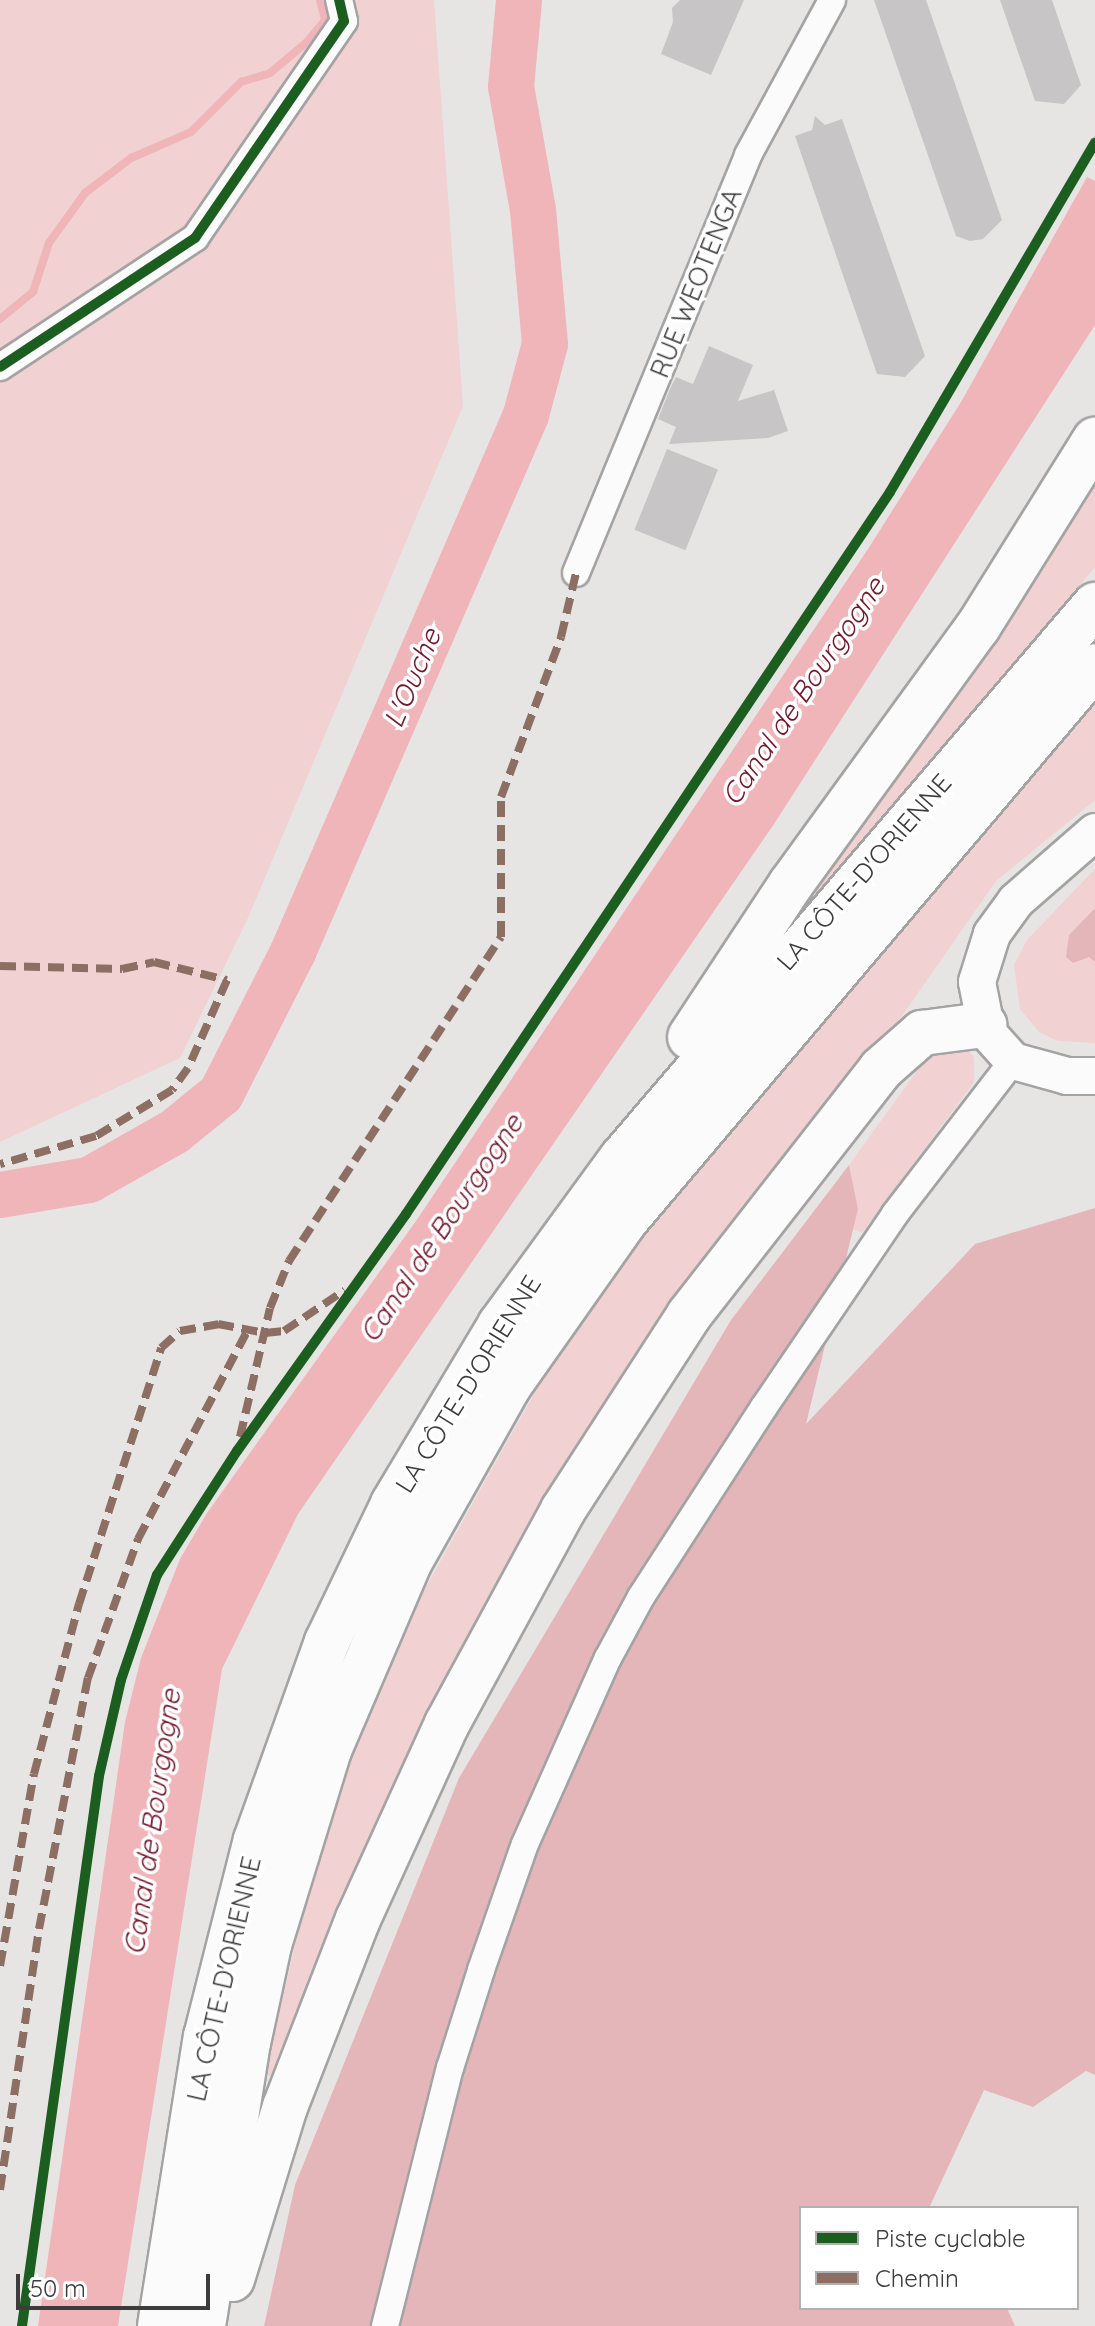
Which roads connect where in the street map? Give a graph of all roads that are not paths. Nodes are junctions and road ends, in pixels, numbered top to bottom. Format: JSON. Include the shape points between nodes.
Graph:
{"nodes":[{"id":1,"x":339,"y":0,"type":"edge"},
{"id":2,"x":832,"y":0,"type":"edge"},
{"id":3,"x":0,"y":367,"type":"edge"},
{"id":4,"x":1095,"y":440,"type":"edge"},
{"id":5,"x":576,"y":573,"type":"dead end"},
{"id":6,"x":1095,"y":605,"type":"edge"},
{"id":7,"x":1095,"y":666,"type":"edge"},
{"id":8,"x":1095,"y":832,"type":"edge"},
{"id":9,"x":984,"y":1025,"type":"junction"},
{"id":10,"x":1013,"y":1061,"type":"junction"},
{"id":11,"x":1095,"y":1076,"type":"edge"},
{"id":12,"x":500,"y":1325,"type":"junction"},
{"id":13,"x":160,"y":2326,"type":"edge"},
{"id":14,"x":203,"y":2326,"type":"edge"},
{"id":15,"x":221,"y":2326,"type":"edge"},
{"id":16,"x":385,"y":2326,"type":"edge"}],
"edges":[{"from":1,"to":3,"type":"street","via":[[344,21],[195,238]]},
{"from":2,"to":5,"type":"street","name":"RUE WEOTENGA","via":[[748,155]]},
{"from":4,"to":12,"type":"highway","via":[[978,627],[791,884]]},
{"from":6,"to":12,"type":"highway","name":"LA CÔTE-D'ORIENNE","via":[[716,1042],[622,1158]]},
{"from":7,"to":14,"type":"highway","name":"LA CÔTE-D'ORIENNE","via":[[625,1221],[508,1387],[409,1563],[329,1750],[269,1945]]},
{"from":8,"to":9,"type":"main road","via":[[1016,901],[992,934],[978,971]]},
{"from":9,"to":10,"type":"main road"},
{"from":9,"to":15,"type":"highway","via":[[922,1033],[881,1069],[689,1315],[563,1510],[447,1724],[358,1919],[285,2107]]},
{"from":10,"to":11,"type":"main road","via":[[1067,1076]]},
{"from":10,"to":16,"type":"street","via":[[869,1252],[679,1537],[608,1658],[525,1844],[481,1970],[450,2068]]},
{"from":12,"to":13,"type":"highway","name":"LA CÔTE-D'ORIENNE","via":[[393,1504],[327,1642],[288,1743],[248,1868],[206,2037]]}]}
